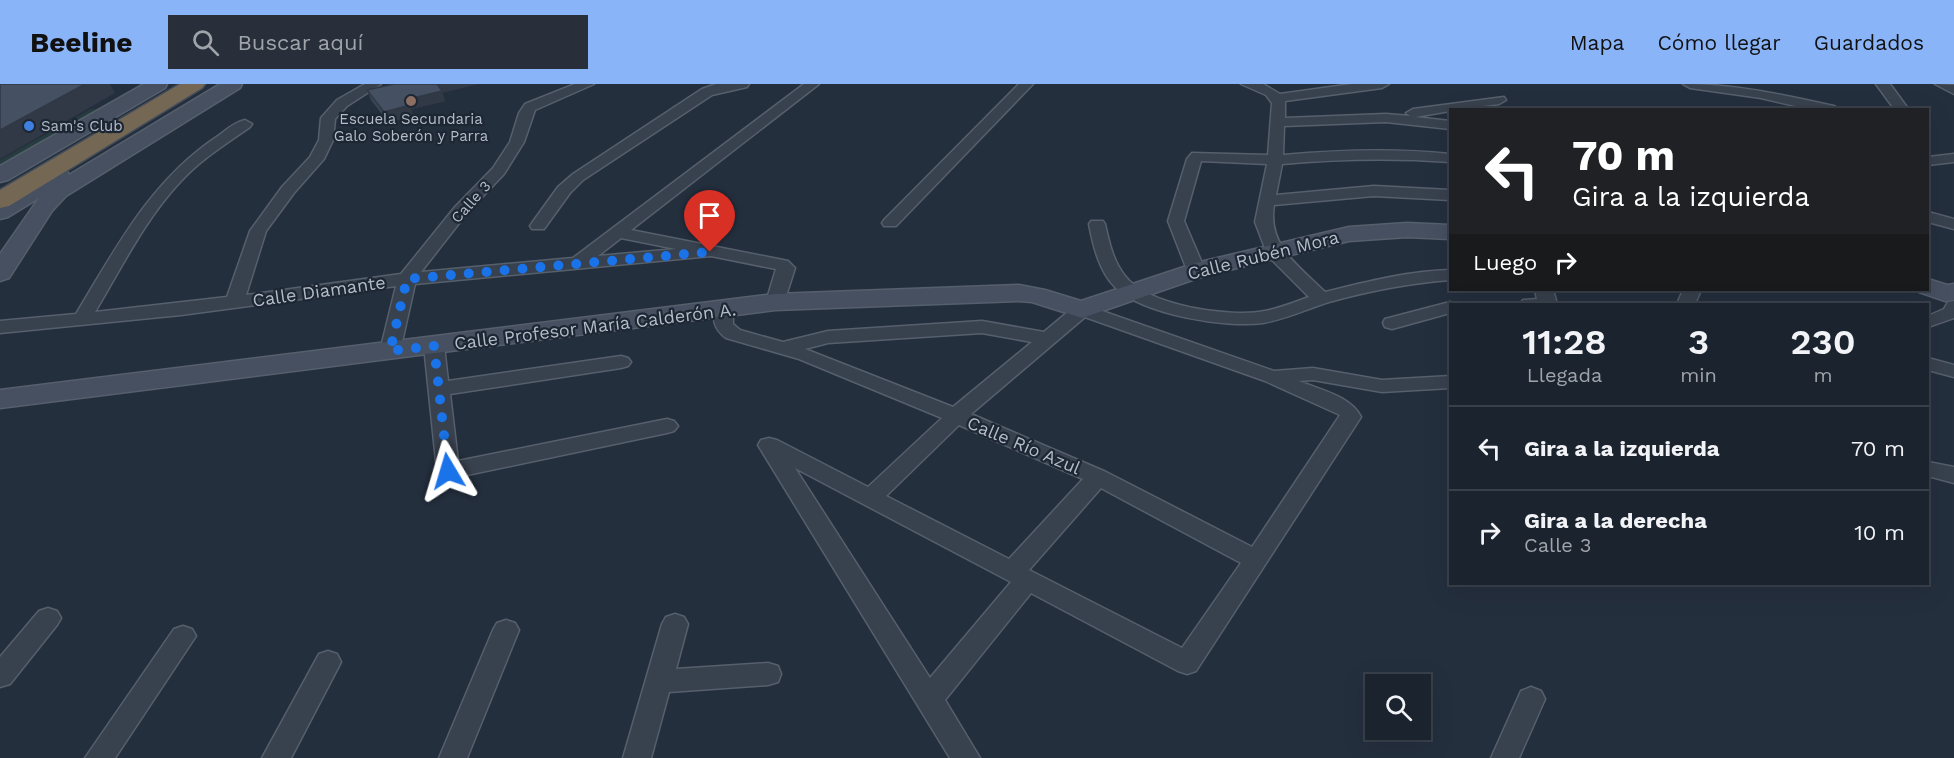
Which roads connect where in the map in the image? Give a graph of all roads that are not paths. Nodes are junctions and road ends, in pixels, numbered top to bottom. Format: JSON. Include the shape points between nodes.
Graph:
{"nodes":[{"id":1,"x":158,"y":84,"type":"edge"},
{"id":2,"x":178,"y":84,"type":"edge"},
{"id":3,"x":195,"y":84,"type":"edge"},
{"id":4,"x":212,"y":84,"type":"edge"},
{"id":5,"x":233,"y":84,"type":"edge"},
{"id":6,"x":374,"y":84,"type":"edge"},
{"id":7,"x":587,"y":84,"type":"edge"},
{"id":8,"x":742,"y":84,"type":"edge"},
{"id":9,"x":812,"y":84,"type":"edge"},
{"id":10,"x":1026,"y":84,"type":"edge"},
{"id":11,"x":1382,"y":84,"type":"edge"},
{"id":12,"x":1493,"y":84,"type":"edge"},
{"id":13,"x":1690,"y":84,"type":"edge"},
{"id":14,"x":1882,"y":84,"type":"edge"},
{"id":15,"x":1942,"y":84,"type":"edge"},
{"id":16,"x":1256,"y":85,"type":"edge"},
{"id":17,"x":1765,"y":89,"type":"edge"},
{"id":18,"x":1954,"y":90,"type":"edge"},
{"id":19,"x":1278,"y":98,"type":"junction"},
{"id":20,"x":1500,"y":105,"type":"edge"},
{"id":21,"x":1474,"y":108,"type":"edge"},
{"id":22,"x":1827,"y":108,"type":"edge"},
{"id":23,"x":1900,"y":108,"type":"edge"},
{"id":24,"x":1449,"y":111,"type":"edge"},
{"id":25,"x":1386,"y":118,"type":"junction"},
{"id":26,"x":1278,"y":122,"type":"junction"},
{"id":27,"x":245,"y":124,"type":"dead end"},
{"id":28,"x":1449,"y":125,"type":"edge"},
{"id":29,"x":104,"y":127,"type":"junction"},
{"id":30,"x":38,"y":153,"type":"junction"},
{"id":31,"x":1449,"y":158,"type":"edge"},
{"id":32,"x":1954,"y":158,"type":"edge"},
{"id":33,"x":1275,"y":160,"type":"junction"},
{"id":34,"x":1929,"y":162,"type":"edge"},
{"id":35,"x":0,"y":175,"type":"edge"},
{"id":36,"x":0,"y":189,"type":"edge"},
{"id":37,"x":1449,"y":195,"type":"edge"},
{"id":38,"x":0,"y":201,"type":"edge"},
{"id":39,"x":1267,"y":201,"type":"junction"},
{"id":40,"x":0,"y":213,"type":"edge"},
{"id":41,"x":1929,"y":217,"type":"edge"},
{"id":42,"x":890,"y":223,"type":"dead end"},
{"id":43,"x":1097,"y":224,"type":"dead end"},
{"id":44,"x":1954,"y":224,"type":"edge"},
{"id":45,"x":538,"y":226,"type":"dead end"},
{"id":46,"x":1449,"y":232,"type":"edge"},
{"id":47,"x":620,"y":233,"type":"junction"},
{"id":48,"x":710,"y":252,"type":"junction"},
{"id":49,"x":1274,"y":252,"type":"junction"},
{"id":50,"x":577,"y":264,"type":"junction"},
{"id":51,"x":1196,"y":270,"type":"junction"},
{"id":52,"x":0,"y":273,"type":"edge"},
{"id":53,"x":1449,"y":275,"type":"edge"},
{"id":54,"x":407,"y":279,"type":"junction"},
{"id":55,"x":1131,"y":291,"type":"junction"},
{"id":56,"x":1947,"y":296,"type":"edge"},
{"id":57,"x":1322,"y":299,"type":"junction"},
{"id":58,"x":235,"y":302,"type":"junction"},
{"id":59,"x":775,"y":302,"type":"junction"},
{"id":60,"x":1449,"y":308,"type":"edge"},
{"id":61,"x":724,"y":309,"type":"junction"},
{"id":62,"x":1082,"y":310,"type":"junction"},
{"id":63,"x":82,"y":319,"type":"junction"},
{"id":64,"x":1929,"y":322,"type":"edge"},
{"id":65,"x":1392,"y":323,"type":"dead end"},
{"id":66,"x":0,"y":327,"type":"edge"},
{"id":67,"x":1048,"y":339,"type":"junction"},
{"id":68,"x":434,"y":346,"type":"junction"},
{"id":69,"x":784,"y":348,"type":"junction"},
{"id":70,"x":390,"y":351,"type":"junction"},
{"id":71,"x":621,"y":362,"type":"dead end"},
{"id":72,"x":1929,"y":364,"type":"edge"},
{"id":73,"x":1954,"y":370,"type":"edge"},
{"id":74,"x":1272,"y":377,"type":"junction"},
{"id":75,"x":1449,"y":381,"type":"edge"},
{"id":76,"x":439,"y":389,"type":"junction"},
{"id":77,"x":0,"y":399,"type":"edge"},
{"id":78,"x":956,"y":416,"type":"junction"},
{"id":79,"x":667,"y":426,"type":"dead end"},
{"id":80,"x":1929,"y":469,"type":"edge"},
{"id":81,"x":1954,"y":475,"type":"edge"},
{"id":82,"x":1098,"y":477,"type":"junction"},
{"id":83,"x":871,"y":498,"type":"junction"},
{"id":84,"x":1256,"y":560,"type":"junction"},
{"id":85,"x":1020,"y":576,"type":"junction"},
{"id":86,"x":48,"y":618,"type":"dead end"},
{"id":87,"x":675,"y":624,"type":"dead end"},
{"id":88,"x":506,"y":630,"type":"dead end"},
{"id":89,"x":183,"y":636,"type":"dead end"},
{"id":90,"x":328,"y":662,"type":"dead end"},
{"id":91,"x":768,"y":674,"type":"dead end"},
{"id":92,"x":0,"y":675,"type":"edge"},
{"id":93,"x":660,"y":681,"type":"junction"},
{"id":94,"x":930,"y":698,"type":"junction"},
{"id":95,"x":1531,"y":699,"type":"dead end"},
{"id":96,"x":99,"y":758,"type":"edge"},
{"id":97,"x":276,"y":758,"type":"edge"},
{"id":98,"x":453,"y":758,"type":"edge"},
{"id":99,"x":637,"y":758,"type":"edge"},
{"id":100,"x":966,"y":758,"type":"edge"},
{"id":101,"x":1505,"y":758,"type":"edge"}],
"edges":[{"from":1,"to":30,"type":"street"},
{"from":2,"to":29,"type":"highway"},
{"from":3,"to":38,"type":"highway"},
{"from":4,"to":40,"type":"street"},
{"from":5,"to":52,"type":"street","via":[[58,191],[43,207]]},
{"from":6,"to":58,"type":"street","via":[[342,103],[328,118],[326,140],[317,159],[258,231]]},
{"from":7,"to":54,"type":"street","name":"Calle 3","via":[[530,107],[517,142],[499,171],[461,210]]},
{"from":8,"to":45,"type":"street","via":[[707,92],[578,177]]},
{"from":9,"to":47,"type":"street"},
{"from":10,"to":42,"type":"street"},
{"from":11,"to":19,"type":"street"},
{"from":12,"to":20,"type":"street"},
{"from":13,"to":17,"type":"street"},
{"from":14,"to":23,"type":"street"},
{"from":15,"to":18,"type":"street"},
{"from":16,"to":19,"type":"street"},
{"from":17,"to":22,"type":"street"},
{"from":19,"to":26,"type":"street"},
{"from":20,"to":21,"type":"street"},
{"from":24,"to":25,"type":"street"},
{"from":25,"to":26,"type":"street"},
{"from":25,"to":28,"type":"street"},
{"from":26,"to":33,"type":"street"},
{"from":27,"to":63,"type":"street","via":[[192,161],[165,190]]},
{"from":29,"to":30,"type":"highway"},
{"from":29,"to":36,"type":"highway"},
{"from":30,"to":35,"type":"street"},
{"from":31,"to":33,"type":"street","via":[[1343,154]]},
{"from":32,"to":34,"type":"street"},
{"from":33,"to":39,"type":"street"},
{"from":33,"to":51,"type":"street","via":[[1205,154],[1194,159],[1176,221]]},
{"from":37,"to":39,"type":"street","via":[[1374,191]]},
{"from":39,"to":49,"type":"street","via":[[1263,222]]},
{"from":41,"to":44,"type":"street"},
{"from":43,"to":55,"type":"street","via":[[1102,247],[1120,282]]},
{"from":46,"to":49,"type":"street","name":"Calle Rubén Mora","via":[[1349,234]]},
{"from":47,"to":48,"type":"street"},
{"from":47,"to":50,"type":"street"},
{"from":48,"to":50,"type":"street","name":"Calle Diamante"},
{"from":48,"to":59,"type":"street","via":[[786,268]]},
{"from":49,"to":51,"type":"street","name":"Calle Rubén Mora"},
{"from":49,"to":57,"type":"street"},
{"from":50,"to":54,"type":"street","name":"Calle Diamante"},
{"from":51,"to":55,"type":"street","name":"Calle Rubén Mora"},
{"from":53,"to":57,"type":"street","via":[[1422,276]]},
{"from":54,"to":58,"type":"street","name":"Calle Diamante"},
{"from":54,"to":70,"type":"street","name":"Calle 3"},
{"from":55,"to":57,"type":"street","via":[[1177,309],[1221,318],[1264,317]]},
{"from":55,"to":62,"type":"street","name":"Calle Rubén Mora"},
{"from":56,"to":64,"type":"street","via":[[1953,312]]},
{"from":58,"to":63,"type":"street","name":"Calle Diamante"},
{"from":59,"to":61,"type":"street","name":"Calle Profesor María Calderón A."},
{"from":59,"to":62,"type":"street","name":"Calle Profesor María Calderón A.","via":[[1019,293]]},
{"from":60,"to":65,"type":"street"},
{"from":61,"to":68,"type":"street","name":"Calle Profesor María Calderón A."},
{"from":61,"to":69,"type":"street","name":"Calle Río Azul","via":[[724,328],[733,334]]},
{"from":62,"to":67,"type":"street"},
{"from":62,"to":74,"type":"street"},
{"from":63,"to":66,"type":"street","name":"Calle Diamante"},
{"from":67,"to":69,"type":"street","name":"Calle Río Azul","via":[[982,327],[828,337]]},
{"from":67,"to":78,"type":"street"},
{"from":68,"to":70,"type":"street","name":"Calle Profesor María Calderón A."},
{"from":68,"to":76,"type":"street"},
{"from":69,"to":78,"type":"street","name":"Calle Río Azul"},
{"from":70,"to":77,"type":"street","name":"Calle Profesor María Calderón A."},
{"from":71,"to":76,"type":"street"},
{"from":72,"to":73,"type":"street"},
{"from":74,"to":75,"type":"street","via":[[1313,374],[1382,386]]},
{"from":74,"to":84,"type":"street","via":[[1338,405],[1351,417]]},
{"from":76,"to":79,"type":"street","via":[[448,471]]},
{"from":78,"to":82,"type":"street","name":"Calle Río Azul"},
{"from":78,"to":83,"type":"street"},
{"from":80,"to":81,"type":"street"},
{"from":82,"to":84,"type":"street","name":"Calle Río Azul"},
{"from":82,"to":85,"type":"street"},
{"from":83,"to":85,"type":"street"},
{"from":83,"to":94,"type":"street","via":[[770,445]]},
{"from":84,"to":85,"type":"street","via":[[1187,663]]},
{"from":85,"to":94,"type":"street"},
{"from":86,"to":92,"type":"street"},
{"from":87,"to":93,"type":"street"},
{"from":88,"to":98,"type":"street"},
{"from":89,"to":96,"type":"street"},
{"from":90,"to":97,"type":"street"},
{"from":91,"to":93,"type":"street"},
{"from":93,"to":99,"type":"street"},
{"from":94,"to":100,"type":"street"},
{"from":95,"to":101,"type":"street"}]}
